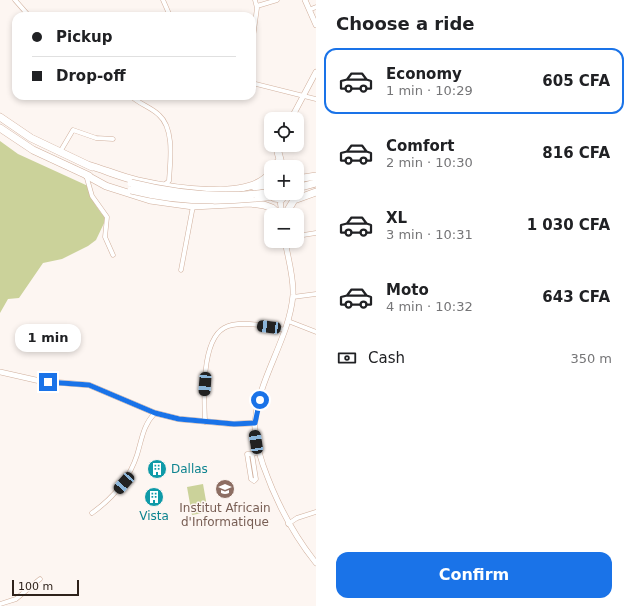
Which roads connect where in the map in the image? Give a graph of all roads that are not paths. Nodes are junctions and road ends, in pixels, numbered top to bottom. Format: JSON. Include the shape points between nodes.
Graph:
{"nodes":[{"id":1,"x":15,"y":0,"type":"edge"},
{"id":2,"x":163,"y":0,"type":"edge"},
{"id":3,"x":255,"y":0,"type":"edge"},
{"id":4,"x":277,"y":0,"type":"edge"},
{"id":5,"x":305,"y":0,"type":"edge"},
{"id":6,"x":258,"y":6,"type":"junction"},
{"id":7,"x":316,"y":6,"type":"edge"},
{"id":8,"x":310,"y":9,"type":"junction"},
{"id":9,"x":26,"y":12,"type":"edge"},
{"id":10,"x":168,"y":12,"type":"edge"},
{"id":11,"x":256,"y":19,"type":"edge"},
{"id":12,"x":316,"y":25,"type":"edge"},
{"id":13,"x":316,"y":72,"type":"edge"},
{"id":14,"x":256,"y":84,"type":"edge"},
{"id":15,"x":304,"y":97,"type":"junction"},
{"id":16,"x":137,"y":100,"type":"edge"},
{"id":17,"x":316,"y":100,"type":"edge"},
{"id":18,"x":295,"y":112,"type":"edge"},
{"id":19,"x":0,"y":117,"type":"edge"},
{"id":20,"x":0,"y":128,"type":"edge"},
{"id":21,"x":113,"y":139,"type":"dead end"},
{"id":22,"x":60,"y":152,"type":"junction"},
{"id":23,"x":88,"y":165,"type":"junction"},
{"id":24,"x":86,"y":175,"type":"junction"},
{"id":25,"x":316,"y":176,"type":"edge"},
{"id":26,"x":264,"y":178,"type":"edge"},
{"id":27,"x":304,"y":179,"type":"edge"},
{"id":28,"x":316,"y":184,"type":"edge"},
{"id":29,"x":164,"y":185,"type":"junction"},
{"id":30,"x":131,"y":186,"type":"junction"},
{"id":31,"x":264,"y":186,"type":"edge"},
{"id":32,"x":248,"y":187,"type":"junction"},
{"id":33,"x":304,"y":187,"type":"edge"},
{"id":34,"x":316,"y":188,"type":"edge"},
{"id":35,"x":304,"y":191,"type":"edge"},
{"id":36,"x":316,"y":192,"type":"edge"},
{"id":37,"x":304,"y":194,"type":"edge"},
{"id":38,"x":308,"y":194,"type":"junction"},
{"id":39,"x":264,"y":196,"type":"edge"},
{"id":40,"x":264,"y":198,"type":"edge"},
{"id":41,"x":265,"y":200,"type":"edge"},
{"id":42,"x":250,"y":204,"type":"junction"},
{"id":43,"x":193,"y":206,"type":"junction"},
{"id":44,"x":272,"y":208,"type":"edge"},
{"id":45,"x":287,"y":208,"type":"edge"},
{"id":46,"x":316,"y":233,"type":"edge"},
{"id":47,"x":304,"y":235,"type":"edge"},
{"id":48,"x":287,"y":248,"type":"edge"},
{"id":49,"x":113,"y":255,"type":"dead end"},
{"id":50,"x":181,"y":270,"type":"dead end"},
{"id":51,"x":316,"y":294,"type":"edge"},
{"id":52,"x":293,"y":297,"type":"junction"},
{"id":53,"x":288,"y":321,"type":"junction"},
{"id":54,"x":285,"y":330,"type":"junction"},
{"id":55,"x":316,"y":332,"type":"edge"},
{"id":56,"x":0,"y":372,"type":"edge"},
{"id":57,"x":155,"y":413,"type":"junction"},
{"id":58,"x":205,"y":422,"type":"junction"},
{"id":59,"x":255,"y":423,"type":"junction"},
{"id":60,"x":259,"y":452,"type":"junction"},
{"id":61,"x":252,"y":454,"type":"junction"},
{"id":62,"x":316,"y":512,"type":"edge"},
{"id":63,"x":92,"y":513,"type":"dead end"},
{"id":64,"x":288,"y":524,"type":"junction"},
{"id":65,"x":316,"y":563,"type":"edge"},
{"id":66,"x":40,"y":579,"type":"dead end"},
{"id":67,"x":1,"y":605,"type":"edge"}],
"edges":[{"from":1,"to":9,"type":"street"},
{"from":2,"to":10,"type":"street"},
{"from":3,"to":6,"type":"street"},
{"from":4,"to":6,"type":"street"},
{"from":5,"to":8,"type":"street"},
{"from":6,"to":11,"type":"street"},
{"from":7,"to":8,"type":"street"},
{"from":8,"to":12,"type":"street"},
{"from":13,"to":15,"type":"street"},
{"from":14,"to":15,"type":"street"},
{"from":15,"to":17,"type":"street"},
{"from":15,"to":18,"type":"street"},
{"from":16,"to":29,"type":"street","via":[[159,114],[167,128],[169,181]]},
{"from":19,"to":22,"type":"highway","via":[[31,138]]},
{"from":20,"to":24,"type":"highway","via":[[33,150]]},
{"from":21,"to":22,"type":"street","via":[[96,138],[73,130]]},
{"from":22,"to":23,"type":"highway"},
{"from":23,"to":29,"type":"highway"},
{"from":23,"to":30,"type":"highway"},
{"from":24,"to":30,"type":"highway"},
{"from":24,"to":43,"type":"highway","via":[[106,186],[154,201]]},
{"from":24,"to":49,"type":"street","via":[[92,196],[107,217],[106,237]]},
{"from":25,"to":27,"type":"highway"},
{"from":26,"to":32,"type":"highway"},
{"from":28,"to":33,"type":"highway"},
{"from":29,"to":32,"type":"highway","via":[[195,189]]},
{"from":30,"to":39,"type":"highway","bridge":true,"via":[[210,196]]},
{"from":30,"to":40,"type":"highway","bridge":true,"via":[[164,197],[205,201]]},
{"from":31,"to":32,"type":"highway"},
{"from":34,"to":35,"type":"highway"},
{"from":36,"to":38,"type":"highway"},
{"from":37,"to":38,"type":"highway"},
{"from":38,"to":45,"type":"highway","via":[[294,200]]},
{"from":41,"to":42,"type":"highway"},
{"from":42,"to":43,"type":"highway"},
{"from":42,"to":44,"type":"highway"},
{"from":43,"to":50,"type":"street"},
{"from":46,"to":47,"type":"street"},
{"from":48,"to":52,"type":"street"},
{"from":51,"to":52,"type":"street"},
{"from":52,"to":53,"type":"street"},
{"from":53,"to":54,"type":"street"},
{"from":53,"to":55,"type":"street"},
{"from":54,"to":58,"type":"street","via":[[242,325],[224,328],[217,333],[210,346],[204,397]]},
{"from":54,"to":59,"type":"street","via":[[265,383]]},
{"from":56,"to":57,"type":"street","via":[[40,381],[89,385]]},
{"from":57,"to":58,"type":"street"},
{"from":57,"to":63,"type":"street","via":[[144,429],[137,456],[124,483]]},
{"from":58,"to":59,"type":"street"},
{"from":59,"to":60,"type":"street"},
{"from":60,"to":61,"type":"street"},
{"from":60,"to":64,"type":"street"},
{"from":61,"to":61,"type":"street","via":[[256,479],[254,481],[250,479],[246,454]]},
{"from":62,"to":64,"type":"street"},
{"from":64,"to":65,"type":"street"},
{"from":66,"to":67,"type":"street","via":[[16,599]]}]}
